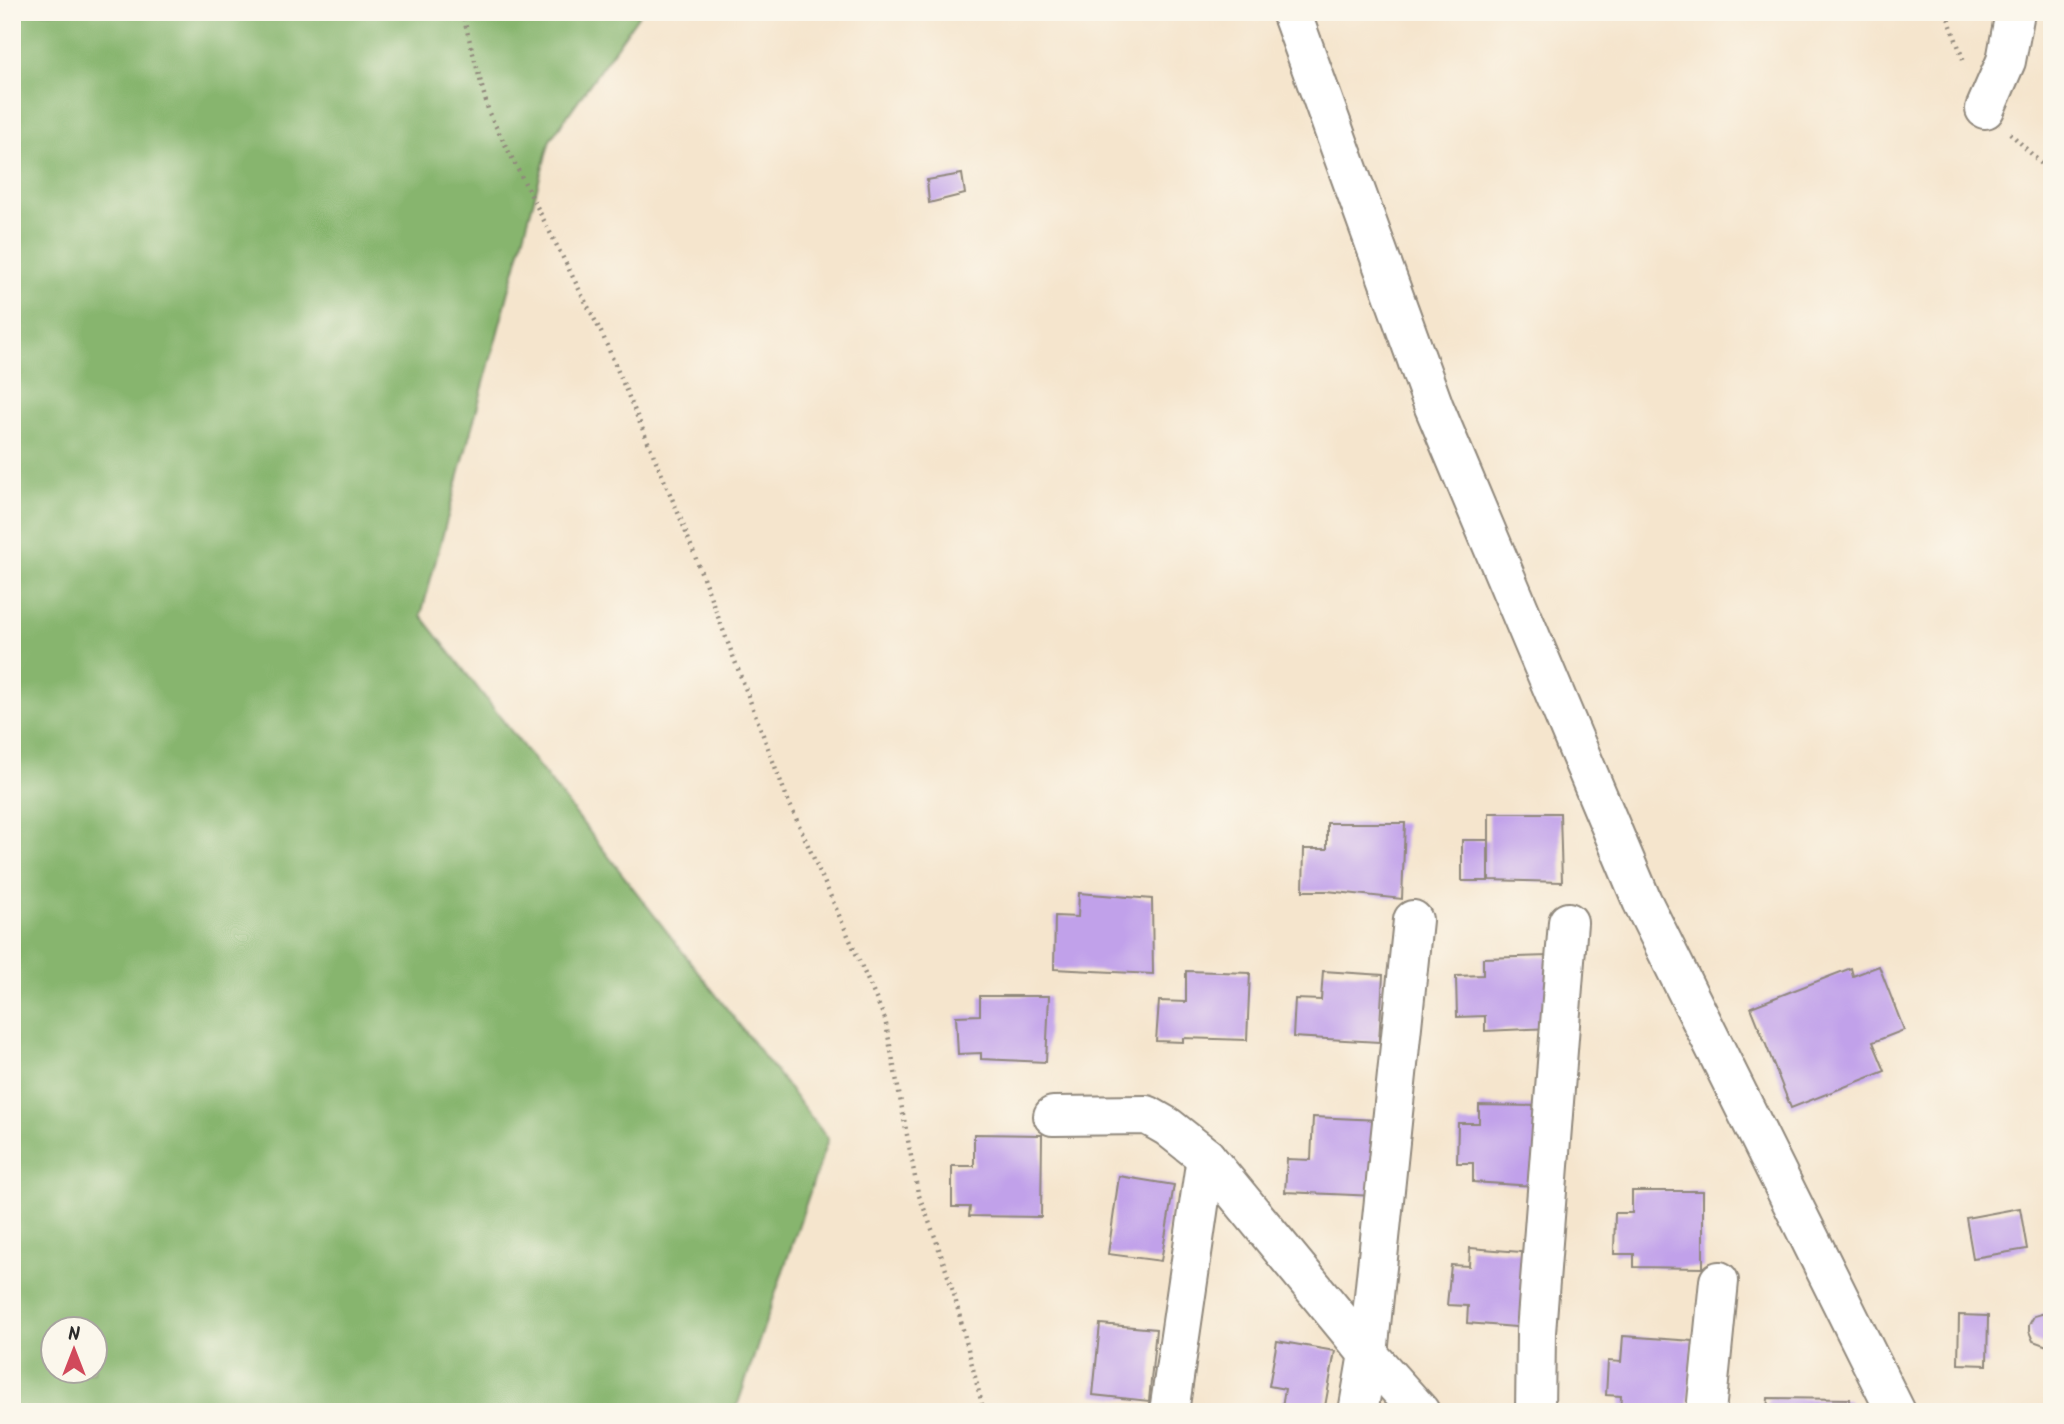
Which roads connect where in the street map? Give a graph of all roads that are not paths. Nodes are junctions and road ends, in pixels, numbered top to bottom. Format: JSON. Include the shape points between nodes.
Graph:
{"nodes":[{"id":1,"x":1291,"y":12,"type":"edge"},
{"id":2,"x":2015,"y":12,"type":"edge"},
{"id":3,"x":1985,"y":108,"type":"dead end"},
{"id":4,"x":1413,"y":920,"type":"dead end"},
{"id":5,"x":1568,"y":922,"type":"dead end"},
{"id":6,"x":1053,"y":1116,"type":"dead end"},
{"id":7,"x":1206,"y":1157,"type":"junction"},
{"id":8,"x":1719,"y":1281,"type":"dead end"},
{"id":9,"x":1368,"y":1353,"type":"junction"},
{"id":10,"x":1170,"y":1412,"type":"edge"},
{"id":11,"x":1359,"y":1412,"type":"edge"},
{"id":12,"x":1420,"y":1412,"type":"edge"},
{"id":13,"x":1535,"y":1412,"type":"edge"},
{"id":14,"x":1706,"y":1412,"type":"edge"},
{"id":15,"x":1896,"y":1412,"type":"edge"}],
"edges":[{"from":1,"to":15,"type":"street","via":[[1434,407],[1642,901]]},
{"from":2,"to":3,"type":"street","via":[[2006,61]]},
{"from":4,"to":9,"type":"street"},
{"from":5,"to":13,"type":"street","via":[[1536,1332]]},
{"from":6,"to":7,"type":"street","via":[[1147,1115]]},
{"from":7,"to":9,"type":"street"},
{"from":7,"to":10,"type":"street"},
{"from":8,"to":14,"type":"street"},
{"from":9,"to":11,"type":"street"},
{"from":9,"to":12,"type":"street"}]}
